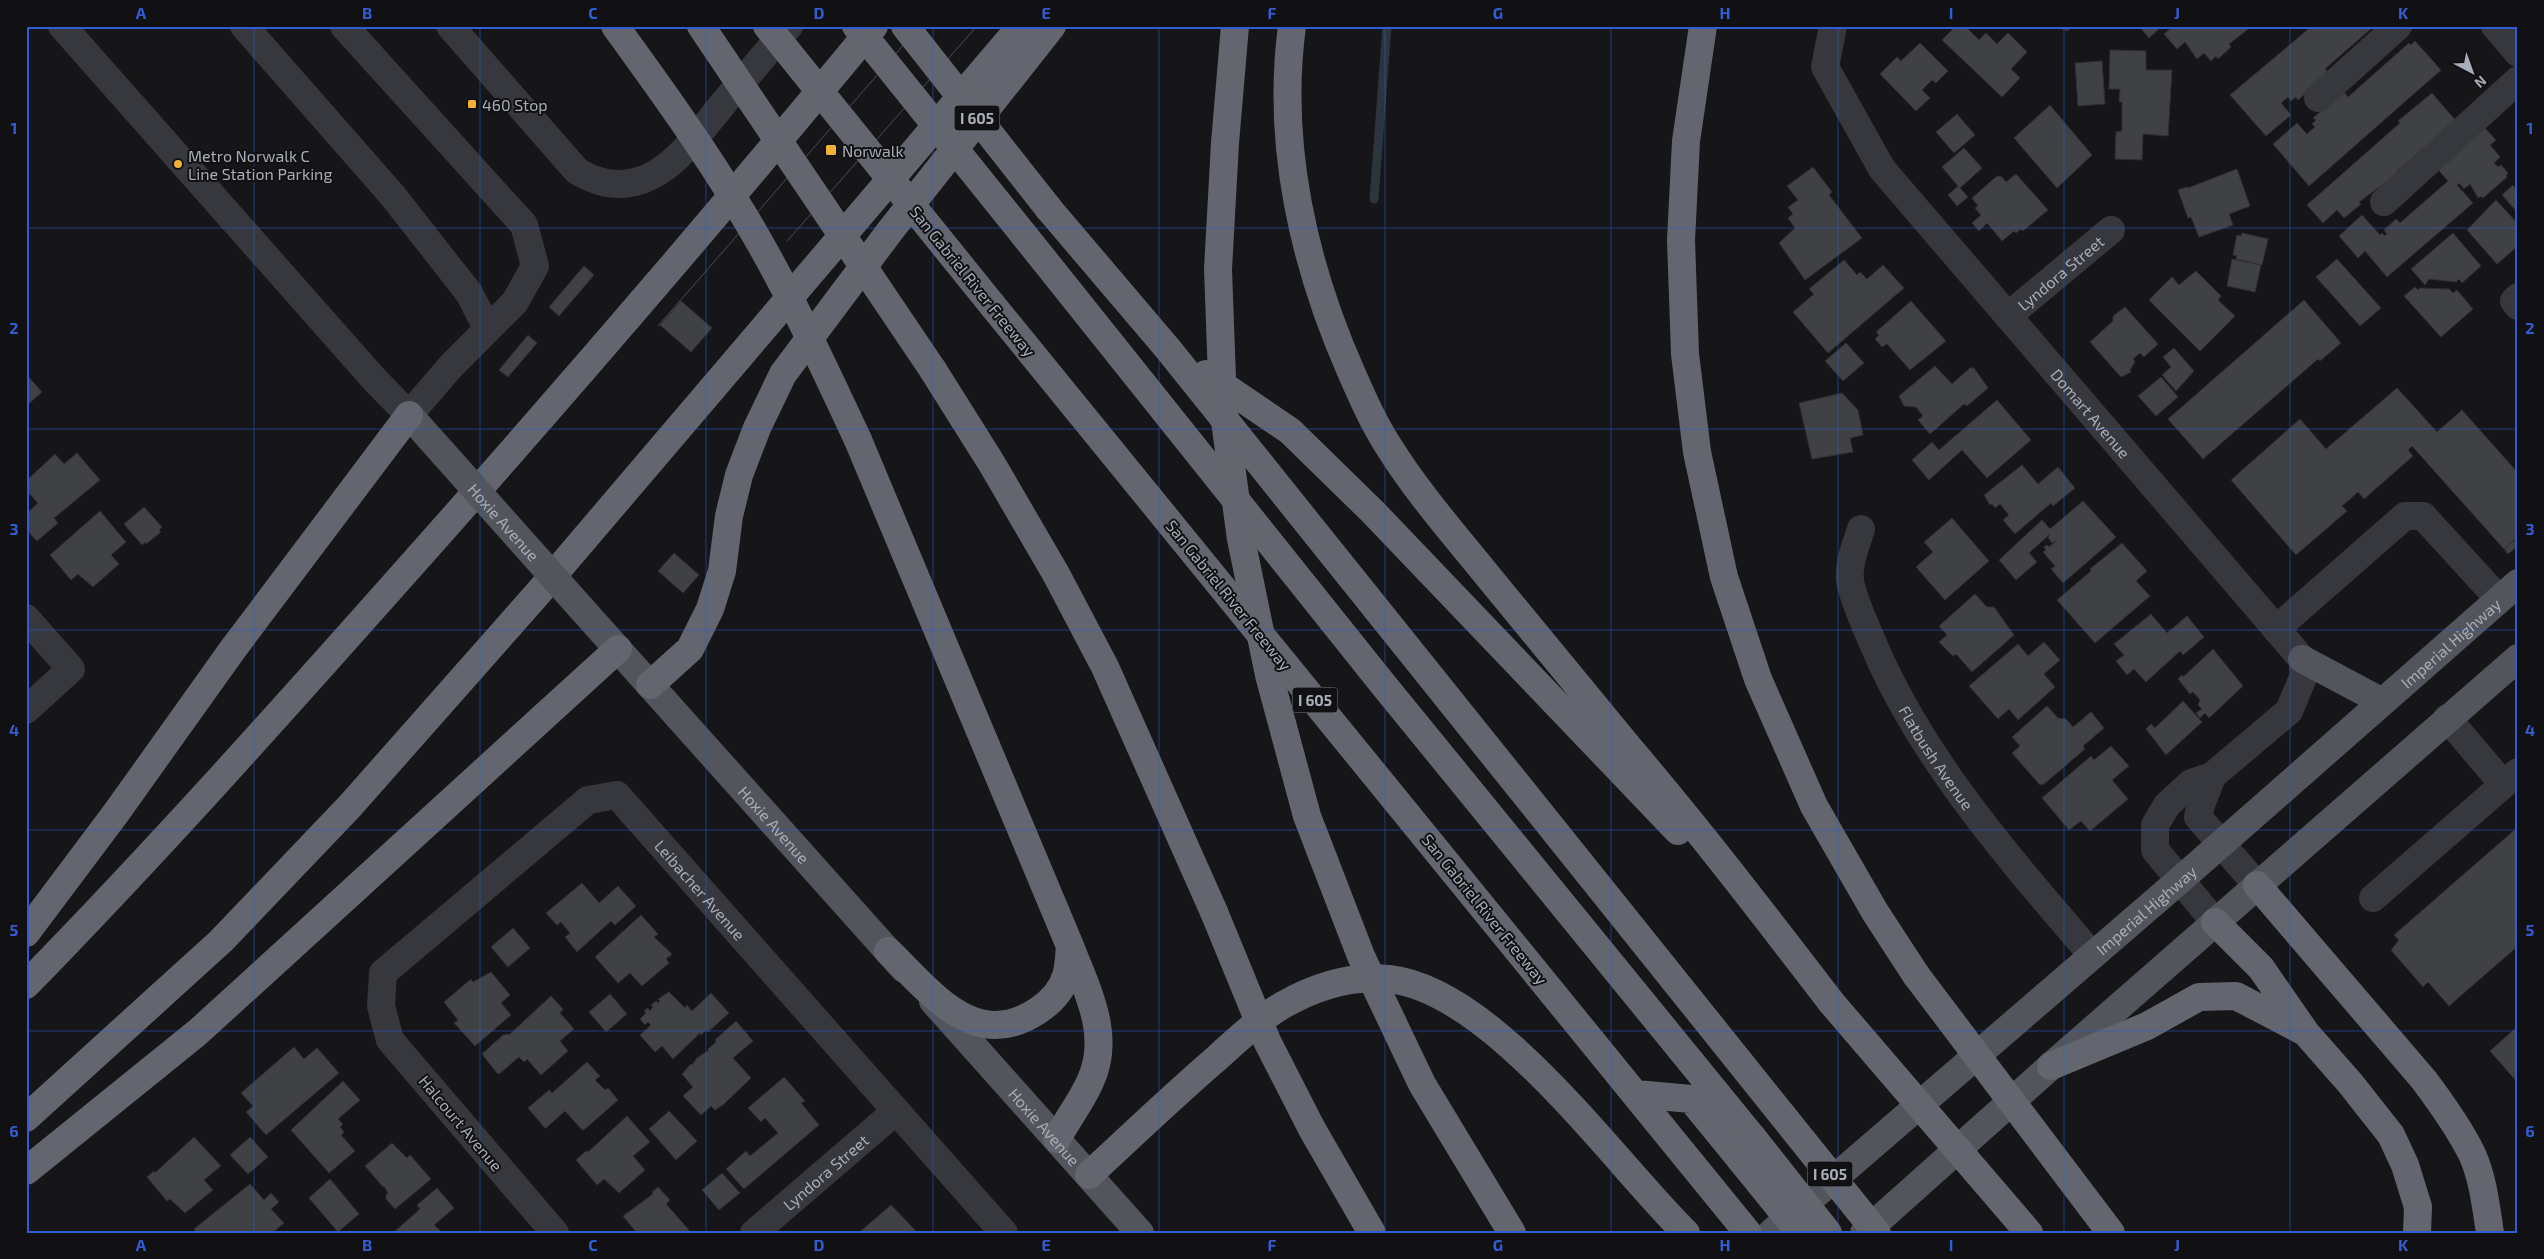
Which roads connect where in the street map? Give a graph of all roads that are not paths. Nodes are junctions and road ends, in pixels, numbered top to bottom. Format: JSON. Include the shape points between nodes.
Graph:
{"nodes":[{"id":1,"x":62,"y":26,"type":"edge"},
{"id":2,"x":244,"y":26,"type":"edge"},
{"id":3,"x":344,"y":26,"type":"edge"},
{"id":4,"x":450,"y":26,"type":"edge"},
{"id":5,"x":615,"y":26,"type":"edge"},
{"id":6,"x":701,"y":26,"type":"edge"},
{"id":7,"x":767,"y":26,"type":"edge"},
{"id":8,"x":789,"y":26,"type":"edge"},
{"id":9,"x":856,"y":26,"type":"edge"},
{"id":10,"x":874,"y":26,"type":"edge"},
{"id":11,"x":906,"y":26,"type":"edge"},
{"id":12,"x":1021,"y":26,"type":"edge"},
{"id":13,"x":1052,"y":26,"type":"edge"},
{"id":14,"x":1235,"y":26,"type":"edge"},
{"id":15,"x":1292,"y":26,"type":"edge"},
{"id":16,"x":1703,"y":26,"type":"edge"},
{"id":17,"x":1833,"y":26,"type":"edge"},
{"id":18,"x":2398,"y":26,"type":"edge"},
{"id":19,"x":2495,"y":26,"type":"edge"},
{"id":20,"x":2518,"y":53,"type":"edge"},
{"id":21,"x":2518,"y":80,"type":"edge"},
{"id":22,"x":2318,"y":98,"type":"dead end"},
{"id":23,"x":2384,"y":202,"type":"dead end"},
{"id":24,"x":2111,"y":230,"type":"dead end"},
{"id":25,"x":2518,"y":297,"type":"edge"},
{"id":26,"x":2518,"y":306,"type":"edge"},
{"id":27,"x":2008,"y":316,"type":"junction"},
{"id":28,"x":487,"y":328,"type":"junction"},
{"id":29,"x":1168,"y":349,"type":"junction"},
{"id":30,"x":409,"y":415,"type":"junction"},
{"id":31,"x":1861,"y":529,"type":"dead end"},
{"id":32,"x":2508,"y":591,"type":"edge"},
{"id":33,"x":26,"y":618,"type":"edge"},
{"id":34,"x":2276,"y":629,"type":"junction"},
{"id":35,"x":618,"y":649,"type":"junction"},
{"id":36,"x":2518,"y":658,"type":"edge"},
{"id":37,"x":2302,"y":659,"type":"junction"},
{"id":38,"x":650,"y":685,"type":"junction"},
{"id":39,"x":2381,"y":701,"type":"junction"},
{"id":40,"x":26,"y":710,"type":"edge"},
{"id":41,"x":2447,"y":718,"type":"junction"},
{"id":42,"x":2212,"y":776,"type":"junction"},
{"id":43,"x":2511,"y":778,"type":"edge"},
{"id":44,"x":2220,"y":843,"type":"junction"},
{"id":45,"x":2180,"y":880,"type":"junction"},
{"id":46,"x":2257,"y":885,"type":"junction"},
{"id":47,"x":2373,"y":898,"type":"dead end"},
{"id":48,"x":2214,"y":922,"type":"junction"},
{"id":49,"x":26,"y":933,"type":"edge"},
{"id":50,"x":1070,"y":946,"type":"junction"},
{"id":51,"x":888,"y":951,"type":"junction"},
{"id":52,"x":2092,"y":956,"type":"junction"},
{"id":53,"x":26,"y":985,"type":"edge"},
{"id":54,"x":1831,"y":1002,"type":"junction"},
{"id":55,"x":381,"y":1006,"type":"joint"},
{"id":56,"x":2306,"y":1033,"type":"junction"},
{"id":57,"x":2051,"y":1066,"type":"junction"},
{"id":58,"x":1636,"y":1094,"type":"junction"},
{"id":59,"x":896,"y":1111,"type":"junction"},
{"id":60,"x":26,"y":1118,"type":"edge"},
{"id":61,"x":1057,"y":1139,"type":"junction"},
{"id":62,"x":1747,"y":1149,"type":"junction"},
{"id":63,"x":26,"y":1170,"type":"edge"},
{"id":64,"x":1089,"y":1175,"type":"junction"},
{"id":65,"x":555,"y":1233,"type":"edge"},
{"id":66,"x":754,"y":1233,"type":"edge"},
{"id":67,"x":1004,"y":1233,"type":"edge"},
{"id":68,"x":1140,"y":1233,"type":"edge"},
{"id":69,"x":1372,"y":1233,"type":"edge"},
{"id":70,"x":1512,"y":1233,"type":"edge"},
{"id":71,"x":1686,"y":1233,"type":"edge"},
{"id":72,"x":1748,"y":1233,"type":"edge"},
{"id":73,"x":1771,"y":1233,"type":"edge"},
{"id":74,"x":1800,"y":1233,"type":"edge"},
{"id":75,"x":1828,"y":1233,"type":"edge"},
{"id":76,"x":1864,"y":1233,"type":"edge"},
{"id":77,"x":1877,"y":1233,"type":"edge"},
{"id":78,"x":2029,"y":1233,"type":"edge"},
{"id":79,"x":2111,"y":1233,"type":"edge"},
{"id":80,"x":2418,"y":1233,"type":"edge"},
{"id":81,"x":2490,"y":1233,"type":"edge"}],
"edges":[{"from":1,"to":30,"type":"street"},
{"from":2,"to":28,"type":"street","via":[[393,196],[469,294]]},
{"from":3,"to":28,"type":"street","via":[[524,225],[534,266],[515,302]]},
{"from":4,"to":8,"type":"street","via":[[577,171],[596,182],[617,185],[637,182],[659,171],[683,151]]},
{"from":5,"to":50,"type":"highway","bridge":true,"via":[[684,120],[743,214],[799,315],[858,440]]},
{"from":6,"to":69,"type":"highway","bridge":true,"via":[[933,370],[1056,574],[1101,659],[1214,912],[1267,1041],[1312,1129]]},
{"from":7,"to":58,"type":"highway","name":"San Gabriel River Freeway","number":"I 605","bridge":true},
{"from":9,"to":62,"type":"highway","bridge":true,"via":[[1382,683]]},
{"from":10,"to":53,"type":"highway","via":[[520,443],[279,715]]},
{"from":11,"to":29,"type":"highway","number":"I 605","bridge":true,"via":[[1049,209]]},
{"from":12,"to":60,"type":"highway","via":[[539,592],[350,806],[221,941]]},
{"from":13,"to":38,"type":"highway","via":[[782,374],[739,476],[729,516],[722,571],[710,609],[690,648]]},
{"from":14,"to":70,"type":"highway","bridge":true,"via":[[1224,143],[1218,269],[1223,406],[1241,539],[1269,675],[1307,816],[1361,956],[1422,1084]]},
{"from":15,"to":54,"type":"highway","via":[[1288,59],[1289,106],[1296,200],[1311,264],[1333,331],[1366,406],[1388,446],[1425,499],[1697,828]]},
{"from":16,"to":79,"type":"highway","bridge":true,"via":[[1686,141],[1681,240],[1685,354],[1697,452],[1724,577],[1758,679],[1814,806],[1875,912],[1916,975]]},
{"from":17,"to":27,"type":"street","name":"Domart Avenue","via":[[1826,67],[1882,170]]},
{"from":18,"to":22,"type":"street"},
{"from":19,"to":20,"type":"street"},
{"from":21,"to":23,"type":"street"},
{"from":24,"to":27,"type":"street","name":"Lyndora Street"},
{"from":25,"to":26,"type":"street","via":[[2514,301]]},
{"from":27,"to":34,"type":"street","name":"Domart Avenue"},
{"from":28,"to":30,"type":"street"},
{"from":29,"to":54,"type":"highway","via":[[1290,431],[1372,512],[1685,839]]},
{"from":29,"to":77,"type":"highway","number":"I 605","bridge":true},
{"from":30,"to":35,"type":"main road","name":"Hoxie Avenue","bridge":true},
{"from":30,"to":49,"type":"highway"},
{"from":31,"to":52,"type":"street","name":"Flatbush Avenue","via":[[1852,555],[1850,580],[1889,682],[1948,775],[1998,844]]},
{"from":32,"to":34,"type":"street","via":[[2423,516],[2405,516]]},
{"from":32,"to":39,"type":"main road","name":"Imperial Highway"},
{"from":33,"to":40,"type":"street","via":[[71,670]]},
{"from":34,"to":37,"type":"street","name":"Domart Avenue"},
{"from":35,"to":38,"type":"main road","name":"Hoxie Avenue"},
{"from":35,"to":63,"type":"highway","via":[[198,1032]]},
{"from":36,"to":41,"type":"main road"},
{"from":37,"to":39,"type":"main road"},
{"from":37,"to":42,"type":"street","via":[[2304,676],[2289,711]]},
{"from":38,"to":51,"type":"main road","name":"Hoxie Avenue"},
{"from":39,"to":44,"type":"main road","name":"Imperial Highway"},
{"from":41,"to":43,"type":"street"},
{"from":41,"to":46,"type":"main road"},
{"from":42,"to":44,"type":"street","via":[[2198,817]]},
{"from":42,"to":45,"type":"street","via":[[2191,783],[2167,805],[2155,825],[2155,850]]},
{"from":43,"to":47,"type":"street"},
{"from":44,"to":45,"type":"main road","name":"Imperial Highway"},
{"from":44,"to":46,"type":"street"},
{"from":45,"to":48,"type":"street"},
{"from":45,"to":52,"type":"main road","name":"Imperial Highway"},
{"from":46,"to":48,"type":"main road"},
{"from":46,"to":81,"type":"highway","via":[[2449,1113],[2472,1156],[2484,1195]]},
{"from":48,"to":56,"type":"highway","via":[[2260,968]]},
{"from":48,"to":57,"type":"main road"},
{"from":50,"to":51,"type":"highway","via":[[1066,977],[1052,998],[1034,1014],[995,1025],[973,1021],[948,1007]]},
{"from":50,"to":61,"type":"highway","via":[[1097,1018],[1099,1052],[1090,1082]]},
{"from":51,"to":61,"type":"main road","name":"Hoxie Avenue"},
{"from":52,"to":73,"type":"main road","name":"Imperial Highway"},
{"from":54,"to":78,"type":"highway","bridge":true},
{"from":55,"to":59,"type":"street","name":"Leibacher Avenue","via":[[383,973],[588,800],[617,795]]},
{"from":55,"to":65,"type":"street","name":"Halcourt Avenue","via":[[390,1040]]},
{"from":56,"to":57,"type":"highway","via":[[2236,996],[2199,997],[2147,1026]]},
{"from":56,"to":80,"type":"highway","via":[[2391,1135],[2405,1165],[2418,1207]]},
{"from":57,"to":76,"type":"main road"},
{"from":58,"to":62,"type":"highway","via":[[1691,1099]]},
{"from":58,"to":72,"type":"highway","name":"San Gabriel River Freeway","number":"I 605"},
{"from":59,"to":66,"type":"street","name":"Lyndora Street"},
{"from":59,"to":67,"type":"street","name":"Leibacher Avenue"},
{"from":61,"to":64,"type":"main road","name":"Hoxie Avenue"},
{"from":62,"to":74,"type":"highway","bridge":true},
{"from":62,"to":75,"type":"highway","bridge":true},
{"from":64,"to":68,"type":"main road","name":"Hoxie Avenue"},
{"from":64,"to":71,"type":"highway","via":[[1238,1039],[1282,1006],[1317,989],[1349,979],[1390,979],[1426,989],[1456,1003],[1495,1033],[1564,1098]]}]}
